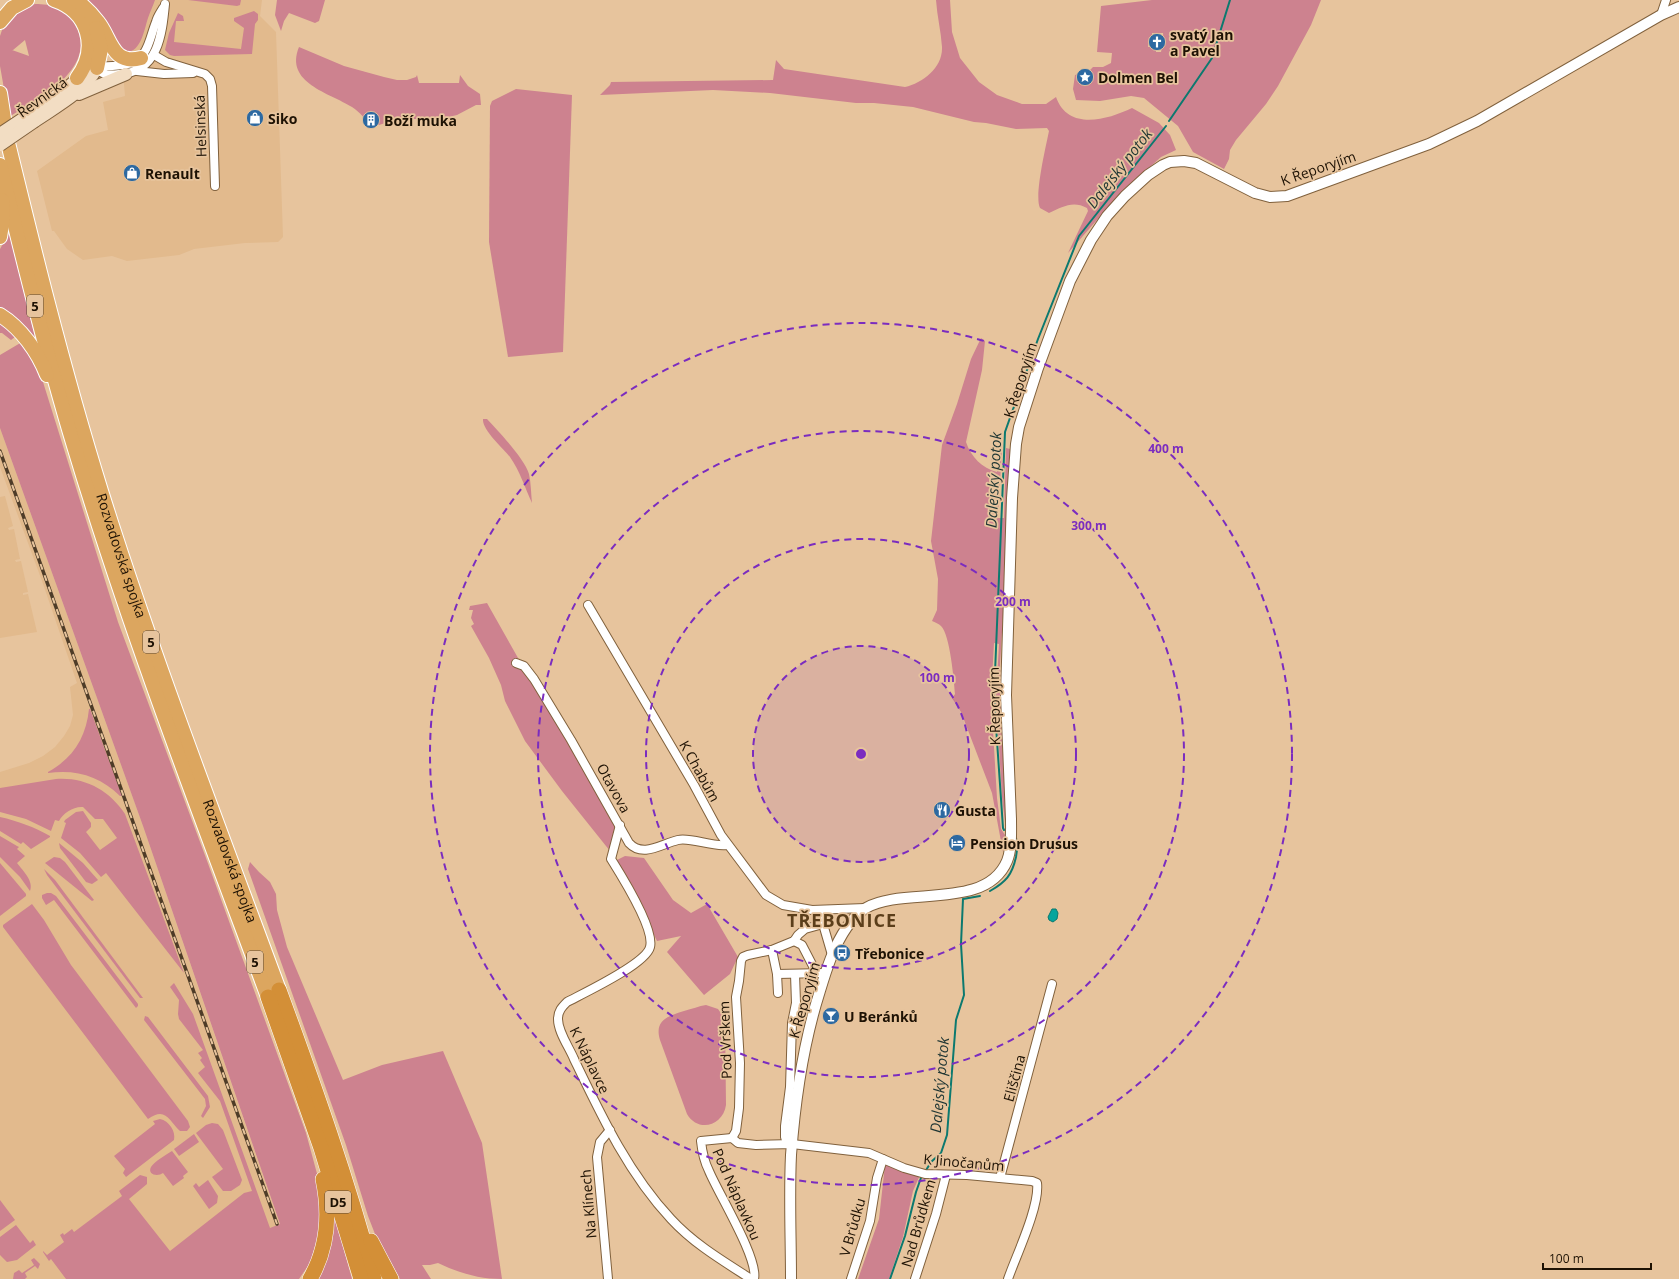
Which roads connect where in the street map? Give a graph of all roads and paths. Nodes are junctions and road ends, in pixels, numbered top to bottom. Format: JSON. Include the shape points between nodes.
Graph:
{"nodes":[{"id":1,"x":27,"y":0,"type":"edge"},
{"id":2,"x":54,"y":0,"type":"edge"},
{"id":3,"x":76,"y":0,"type":"edge"},
{"id":4,"x":1666,"y":0,"type":"edge"},
{"id":5,"x":166,"y":2,"type":"edge"},
{"id":6,"x":1679,"y":7,"type":"edge"},
{"id":7,"x":89,"y":13,"type":"junction"},
{"id":8,"x":1661,"y":15,"type":"junction"},
{"id":9,"x":0,"y":22,"type":"edge"},
{"id":10,"x":89,"y":54,"type":"junction"},
{"id":11,"x":147,"y":57,"type":"junction"},
{"id":12,"x":97,"y":68,"type":"junction"},
{"id":13,"x":198,"y":72,"type":"junction"},
{"id":14,"x":130,"y":73,"type":"junction"},
{"id":15,"x":77,"y":78,"type":"junction"},
{"id":16,"x":0,"y":93,"type":"edge"},
{"id":17,"x":68,"y":99,"type":"junction"},
{"id":18,"x":0,"y":110,"type":"edge"},
{"id":19,"x":34,"y":116,"type":"junction"},
{"id":20,"x":2,"y":138,"type":"edge"},
{"id":21,"x":0,"y":165,"type":"edge"},
{"id":22,"x":0,"y":186,"type":"edge"},
{"id":23,"x":215,"y":186,"type":"dead end"},
{"id":24,"x":0,"y":237,"type":"edge"},
{"id":25,"x":0,"y":315,"type":"edge"},
{"id":26,"x":73,"y":445,"type":"junction"},
{"id":27,"x":588,"y":605,"type":"dead end"},
{"id":28,"x":516,"y":663,"type":"dead end"},
{"id":29,"x":620,"y":825,"type":"junction"},
{"id":30,"x":727,"y":845,"type":"junction"},
{"id":31,"x":865,"y":908,"type":"junction"},
{"id":32,"x":822,"y":910,"type":"junction"},
{"id":33,"x":823,"y":924,"type":"junction"},
{"id":34,"x":794,"y":941,"type":"junction"},
{"id":35,"x":772,"y":950,"type":"junction"},
{"id":36,"x":832,"y":955,"type":"junction"},
{"id":37,"x":820,"y":973,"type":"junction"},
{"id":38,"x":777,"y":974,"type":"junction"},
{"id":39,"x":795,"y":974,"type":"junction"},
{"id":40,"x":1052,"y":984,"type":"dead end"},
{"id":41,"x":274,"y":993,"type":"junction"},
{"id":42,"x":778,"y":993,"type":"dead end"},
{"id":43,"x":313,"y":1125,"type":"junction"},
{"id":44,"x":610,"y":1130,"type":"junction"},
{"id":45,"x":732,"y":1138,"type":"junction"},
{"id":46,"x":790,"y":1144,"type":"junction"},
{"id":47,"x":883,"y":1159,"type":"junction"},
{"id":48,"x":946,"y":1174,"type":"junction"},
{"id":49,"x":344,"y":1176,"type":"junction"},
{"id":50,"x":1000,"y":1178,"type":"junction"},
{"id":51,"x":310,"y":1279,"type":"edge"},
{"id":52,"x":361,"y":1279,"type":"edge"},
{"id":53,"x":374,"y":1279,"type":"edge"},
{"id":54,"x":391,"y":1279,"type":"edge"},
{"id":55,"x":608,"y":1279,"type":"edge"},
{"id":56,"x":752,"y":1279,"type":"edge"},
{"id":57,"x":792,"y":1279,"type":"edge"},
{"id":58,"x":850,"y":1279,"type":"edge"},
{"id":59,"x":915,"y":1279,"type":"edge"},
{"id":60,"x":1008,"y":1279,"type":"edge"}],
"edges":[{"from":1,"to":9,"type":"highway","via":[[12,8]]},
{"from":2,"to":10,"type":"highway","via":[[68,6],[84,24],[88,34]]},
{"from":3,"to":7,"type":"highway"},
{"from":4,"to":8,"type":"street"},
{"from":5,"to":11,"type":"street","via":[[164,21]]},
{"from":5,"to":11,"type":"street","via":[[156,20],[146,50]]},
{"from":6,"to":8,"type":"street","name":"K Řeporyjím"},
{"from":7,"to":11,"type":"highway","via":[[101,26],[116,54],[129,59]]},
{"from":7,"to":12,"type":"highway","via":[[100,43],[101,54]]},
{"from":8,"to":31,"type":"street","name":"K Řeporyjím","via":[[1477,121],[1428,144],[1287,196],[1270,197],[1255,193],[1196,163],[1170,162],[1148,175],[1107,216],[1091,240],[1070,281],[1038,368],[1016,444],[1006,695],[1012,819],[1007,861],[992,880],[972,890],[884,902]]},
{"from":10,"to":12,"type":"highway"},
{"from":10,"to":15,"type":"highway"},
{"from":11,"to":12,"type":"street","via":[[125,65]]},
{"from":11,"to":13,"type":"street","name":"Helsinská"},
{"from":11,"to":14,"type":"street","via":[[144,67]]},
{"from":12,"to":14,"type":"street","via":[[107,74]]},
{"from":12,"to":15,"type":"main road","name":"Řevnická"},
{"from":12,"to":17,"type":"main road","name":"Řevnická","via":[[90,79]]},
{"from":13,"to":14,"type":"street"},
{"from":13,"to":23,"type":"street","name":"Helsinská","via":[[205,74],[211,82]]},
{"from":14,"to":17,"type":"main road"},
{"from":15,"to":19,"type":"main road","name":"Řevnická"},
{"from":16,"to":20,"type":"highway"},
{"from":17,"to":19,"type":"main road","name":"Řevnická"},
{"from":18,"to":20,"type":"highway","name":"Rozvadovská spojka","number":"5"},
{"from":19,"to":20,"type":"main road","name":"Řevnická","bridge":true},
{"from":20,"to":41,"type":"highway","name":"Rozvadovská spojka","number":"5","via":[[115,534]]},
{"from":21,"to":26,"type":"highway","name":"Rozvadovská spojka","number":"5"},
{"from":22,"to":24,"type":"highway","via":[[3,212]]},
{"from":25,"to":26,"type":"highway","via":[[23,336],[38,356]]},
{"from":26,"to":41,"type":"highway","name":"Rozvadovská spojka","number":"5","via":[[166,722]]},
{"from":27,"to":30,"type":"street","name":"K Chabům"},
{"from":28,"to":29,"type":"street","name":"Otavova","via":[[524,666],[534,679]]},
{"from":29,"to":30,"type":"street","name":"Otavova","via":[[629,843],[638,850],[644,851],[682,839],[715,846]]},
{"from":29,"to":44,"type":"street","name":"K Náplavce","via":[[611,859],[648,929],[650,948],[621,973],[567,1002],[561,1007],[558,1021]]},
{"from":30,"to":32,"type":"street","name":"K Chabům","via":[[774,901],[783,905]]},
{"from":31,"to":32,"type":"street","name":"K Chabům"},
{"from":31,"to":36,"type":"street","name":"K Řeporyjím","via":[[846,928]]},
{"from":32,"to":33,"type":"street"},
{"from":33,"to":34,"type":"street","name":"Pod Vrškem","via":[[805,930]]},
{"from":33,"to":36,"type":"street"},
{"from":34,"to":35,"type":"street","name":"Pod Vrškem"},
{"from":34,"to":37,"type":"street","via":[[802,945]]},
{"from":35,"to":38,"type":"street"},
{"from":35,"to":45,"type":"street","name":"Pod Vrškem","via":[[748,955],[741,961],[736,997],[740,1063],[738,1108],[736,1131]]},
{"from":36,"to":37,"type":"street","name":"K Řeporyjím"},
{"from":37,"to":39,"type":"street"},
{"from":37,"to":46,"type":"street","name":"K Řeporyjím"},
{"from":38,"to":39,"type":"street"},
{"from":38,"to":42,"type":"street"},
{"from":39,"to":46,"type":"street","name":"K Řeporyjím","via":[[796,1003],[792,1023],[790,1087],[785,1126],[785,1137]]},
{"from":40,"to":50,"type":"street","name":"Eliščina"},
{"from":41,"to":43,"type":"highway","number":"D5"},
{"from":41,"to":49,"type":"highway","number":"D5"},
{"from":43,"to":51,"type":"highway","via":[[324,1184],[327,1218],[320,1258]]},
{"from":43,"to":52,"type":"highway","number":"D5"},
{"from":44,"to":55,"type":"street","name":"Na Klínech","via":[[600,1142],[597,1157]]},
{"from":44,"to":56,"type":"street","name":"K Náplavce","via":[[639,1180],[671,1219],[699,1244]]},
{"from":45,"to":46,"type":"street","name":"Pod Náplavkou","via":[[738,1143],[756,1145]]},
{"from":45,"to":56,"type":"street","name":"Pod Náplavkou","via":[[701,1141],[703,1156],[754,1267]]},
{"from":46,"to":47,"type":"street","name":"K Jinočanům","via":[[869,1153]]},
{"from":46,"to":57,"type":"street","name":"K Řeporyjím"},
{"from":47,"to":48,"type":"street","name":"K Jinočanům","via":[[924,1174]]},
{"from":47,"to":58,"type":"street","name":"V Brůdku","via":[[871,1217]]},
{"from":48,"to":50,"type":"street","name":"K Jinočanům"},
{"from":48,"to":59,"type":"street","name":"Nad Brůdkem"},
{"from":49,"to":53,"type":"highway","number":"D5"},
{"from":49,"to":54,"type":"highway","via":[[372,1244]]},
{"from":50,"to":60,"type":"street","name":"K Jinočanům","via":[[1032,1181],[1037,1184],[1033,1211]]}]}
